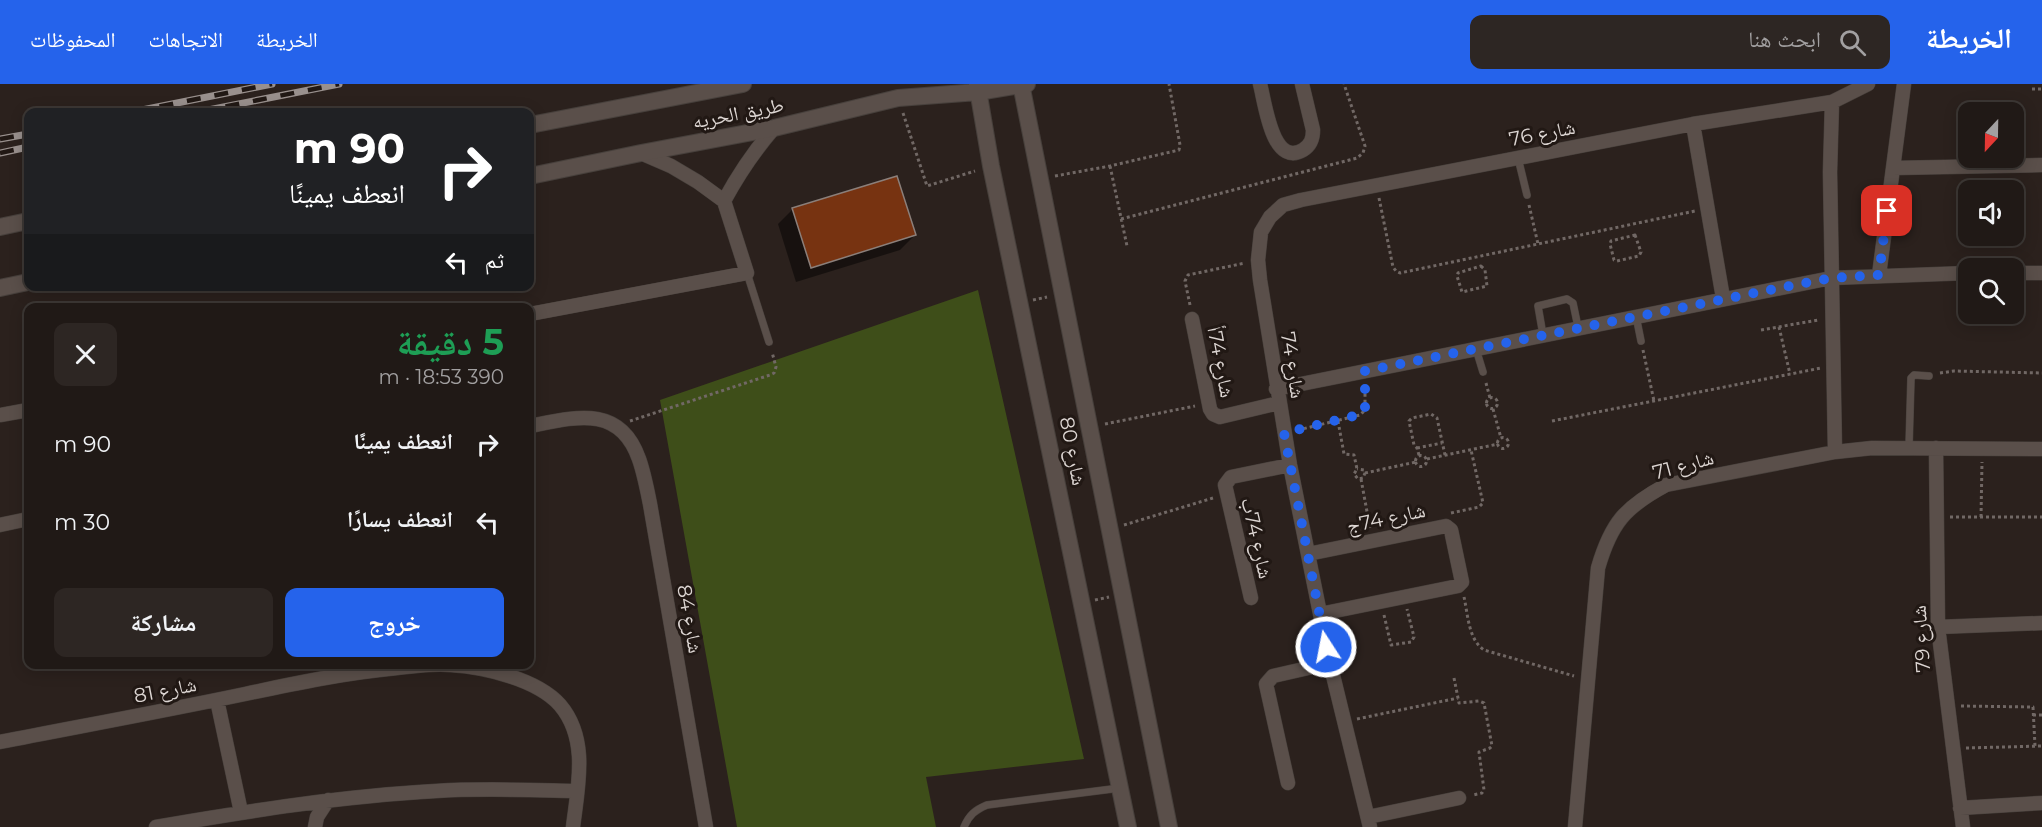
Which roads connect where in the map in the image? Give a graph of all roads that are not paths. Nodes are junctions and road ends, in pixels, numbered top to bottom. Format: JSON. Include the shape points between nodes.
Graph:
{"nodes":[{"id":1,"x":743,"y":84,"type":"edge"},
{"id":2,"x":1023,"y":84,"type":"edge"},
{"id":3,"x":1260,"y":84,"type":"edge"},
{"id":4,"x":1302,"y":84,"type":"edge"},
{"id":5,"x":1868,"y":84,"type":"edge"},
{"id":6,"x":1904,"y":84,"type":"edge"},
{"id":7,"x":978,"y":88,"type":"edge"},
{"id":8,"x":1832,"y":102,"type":"junction"},
{"id":9,"x":534,"y":124,"type":"edge"},
{"id":10,"x":1693,"y":124,"type":"junction"},
{"id":11,"x":774,"y":128,"type":"junction"},
{"id":12,"x":641,"y":153,"type":"junction"},
{"id":13,"x":1518,"y":158,"type":"junction"},
{"id":14,"x":2042,"y":165,"type":"edge"},
{"id":15,"x":1893,"y":168,"type":"junction"},
{"id":16,"x":534,"y":175,"type":"edge"},
{"id":17,"x":1527,"y":195,"type":"road end"},
{"id":18,"x":724,"y":201,"type":"junction"},
{"id":19,"x":24,"y":222,"type":"edge"},
{"id":20,"x":0,"y":227,"type":"edge"},
{"id":21,"x":1258,"y":260,"type":"joint"},
{"id":22,"x":747,"y":273,"type":"junction"},
{"id":23,"x":1958,"y":273,"type":"edge"},
{"id":24,"x":2024,"y":273,"type":"edge"},
{"id":25,"x":2042,"y":273,"type":"edge"},
{"id":26,"x":1879,"y":275,"type":"junction"},
{"id":27,"x":1832,"y":278,"type":"junction"},
{"id":28,"x":24,"y":283,"type":"edge"},
{"id":29,"x":0,"y":288,"type":"edge"},
{"id":30,"x":1723,"y":298,"type":"junction"},
{"id":31,"x":534,"y":313,"type":"edge"},
{"id":32,"x":1636,"y":316,"type":"junction"},
{"id":33,"x":1192,"y":319,"type":"road end"},
{"id":34,"x":1578,"y":327,"type":"junction"},
{"id":35,"x":1543,"y":334,"type":"junction"},
{"id":36,"x":1641,"y":341,"type":"road end"},
{"id":37,"x":769,"y":342,"type":"road end"},
{"id":38,"x":1476,"y":348,"type":"junction"},
{"id":39,"x":1483,"y":372,"type":"road end"},
{"id":40,"x":1929,"y":376,"type":"road end"},
{"id":41,"x":1276,"y":389,"type":"junction"},
{"id":42,"x":1280,"y":403,"type":"junction"},
{"id":43,"x":24,"y":411,"type":"edge"},
{"id":44,"x":0,"y":415,"type":"edge"},
{"id":45,"x":534,"y":425,"type":"edge"},
{"id":46,"x":1909,"y":447,"type":"junction"},
{"id":47,"x":1936,"y":448,"type":"junction"},
{"id":48,"x":2042,"y":449,"type":"edge"},
{"id":49,"x":1835,"y":452,"type":"junction"},
{"id":50,"x":1290,"y":465,"type":"junction"},
{"id":51,"x":24,"y":520,"type":"edge"},
{"id":52,"x":0,"y":525,"type":"edge"},
{"id":53,"x":1308,"y":554,"type":"junction"},
{"id":54,"x":1251,"y":598,"type":"dead end"},
{"id":55,"x":1320,"y":614,"type":"junction"},
{"id":56,"x":2042,"y":623,"type":"edge"},
{"id":57,"x":1938,"y":627,"type":"junction"},
{"id":58,"x":1330,"y":663,"type":"junction"},
{"id":59,"x":347,"y":669,"type":"edge"},
{"id":60,"x":480,"y":669,"type":"edge"},
{"id":61,"x":217,"y":700,"type":"junction"},
{"id":62,"x":0,"y":742,"type":"edge"},
{"id":63,"x":1288,"y":783,"type":"dead end"},
{"id":64,"x":1120,"y":788,"type":"junction"},
{"id":65,"x":577,"y":791,"type":"junction"},
{"id":66,"x":1459,"y":798,"type":"road end"},
{"id":67,"x":328,"y":800,"type":"junction"},
{"id":68,"x":2042,"y":803,"type":"edge"},
{"id":69,"x":1960,"y":808,"type":"junction"},
{"id":70,"x":241,"y":812,"type":"junction"},
{"id":71,"x":1369,"y":822,"type":"edge"},
{"id":72,"x":156,"y":827,"type":"edge"},
{"id":73,"x":315,"y":827,"type":"edge"},
{"id":74,"x":573,"y":827,"type":"edge"},
{"id":75,"x":706,"y":827,"type":"edge"},
{"id":76,"x":964,"y":827,"type":"edge"},
{"id":77,"x":1128,"y":827,"type":"edge"},
{"id":78,"x":1169,"y":827,"type":"edge"},
{"id":79,"x":1575,"y":827,"type":"edge"},
{"id":80,"x":1963,"y":827,"type":"edge"}],
"edges":[{"from":1,"to":9,"type":"street","name":"طريق الحريه"},
{"from":2,"to":7,"type":"street","name":"طريق الحريه"},
{"from":2,"to":78,"type":"street","name":"شارع 80"},
{"from":3,"to":4,"type":"street","via":[[1275,142],[1292,153],[1305,148],[1313,137]]},
{"from":5,"to":8,"type":"street","name":"شارع 76"},
{"from":6,"to":15,"type":"street"},
{"from":7,"to":11,"type":"street","name":"طريق الحريه","via":[[898,98]]},
{"from":7,"to":64,"type":"street","name":"شارع 80"},
{"from":8,"to":10,"type":"street","name":"شارع 76"},
{"from":8,"to":27,"type":"street"},
{"from":10,"to":13,"type":"street","name":"شارع 76"},
{"from":10,"to":30,"type":"street"},
{"from":11,"to":12,"type":"street","name":"طريق الحريه"},
{"from":11,"to":18,"type":"street","via":[[754,151]]},
{"from":12,"to":16,"type":"street","name":"طريق الحريه"},
{"from":12,"to":18,"type":"street","via":[[671,166]]},
{"from":13,"to":17,"type":"lane"},
{"from":13,"to":21,"type":"street","name":"شارع 76","via":[[1283,205],[1261,232]]},
{"from":14,"to":15,"type":"street"},
{"from":15,"to":26,"type":"street"},
{"from":18,"to":22,"type":"street"},
{"from":19,"to":20,"type":"street"},
{"from":21,"to":41,"type":"street","name":"شارع 74"},
{"from":22,"to":31,"type":"street"},
{"from":22,"to":37,"type":"lane"},
{"from":23,"to":26,"type":"street"},
{"from":24,"to":25,"type":"street"},
{"from":26,"to":27,"type":"street"},
{"from":27,"to":30,"type":"street"},
{"from":27,"to":49,"type":"street"},
{"from":28,"to":29,"type":"street"},
{"from":30,"to":32,"type":"street"},
{"from":32,"to":34,"type":"street"},
{"from":32,"to":36,"type":"lane"},
{"from":33,"to":42,"type":"street","name":"شارع 74أ","via":[[1211,412],[1218,417]]},
{"from":34,"to":35,"type":"street"},
{"from":34,"to":35,"type":"lane","via":[[1572,301],[1567,299],[1538,306]]},
{"from":35,"to":38,"type":"street"},
{"from":38,"to":39,"type":"lane"},
{"from":38,"to":41,"type":"street"},
{"from":40,"to":46,"type":"lane","via":[[1911,378]]},
{"from":41,"to":42,"type":"street","name":"شارع 74"},
{"from":42,"to":50,"type":"street","name":"شارع 74"},
{"from":43,"to":44,"type":"street"},
{"from":45,"to":75,"type":"street","name":"شارع 84","via":[[589,417],[617,426],[640,459]]},
{"from":46,"to":47,"type":"street","name":"شارع 71"},
{"from":46,"to":49,"type":"street","name":"شارع 71"},
{"from":47,"to":48,"type":"street","name":"شارع 71"},
{"from":47,"to":57,"type":"street","name":"شارع 79"},
{"from":49,"to":79,"type":"street","name":"شارع 71","via":[[1666,485],[1641,498],[1620,517],[1600,559],[1593,603]]},
{"from":50,"to":53,"type":"street","name":"شارع 74"},
{"from":50,"to":54,"type":"street","name":"شارع 74ب","via":[[1231,477],[1225,485]]},
{"from":51,"to":52,"type":"street"},
{"from":53,"to":55,"type":"street","name":"شارع 74"},
{"from":53,"to":55,"type":"street","name":"شارع 74ج","via":[[1448,526],[1451,530],[1461,585]]},
{"from":55,"to":58,"type":"street","name":"شارع 74"},
{"from":56,"to":57,"type":"street"},
{"from":57,"to":69,"type":"street","name":"شارع 79"},
{"from":58,"to":63,"type":"street","via":[[1273,676],[1266,684]]},
{"from":58,"to":71,"type":"street","name":"شارع 74"},
{"from":59,"to":61,"type":"street","name":"شارع 81"},
{"from":60,"to":65,"type":"street","name":"شارع 81","via":[[522,681],[559,704],[572,723],[579,744]]},
{"from":61,"to":62,"type":"street","name":"شارع 81"},
{"from":61,"to":70,"type":"street"},
{"from":64,"to":76,"type":"lane","via":[[987,805],[976,810]]},
{"from":64,"to":77,"type":"street","name":"شارع 80"},
{"from":65,"to":67,"type":"street","via":[[436,791]]},
{"from":65,"to":74,"type":"street","name":"شارع 81"},
{"from":66,"to":71,"type":"street"},
{"from":67,"to":70,"type":"street"},
{"from":67,"to":73,"type":"street"},
{"from":68,"to":69,"type":"street"},
{"from":69,"to":80,"type":"street","name":"شارع 79"},
{"from":70,"to":72,"type":"street"}]}
